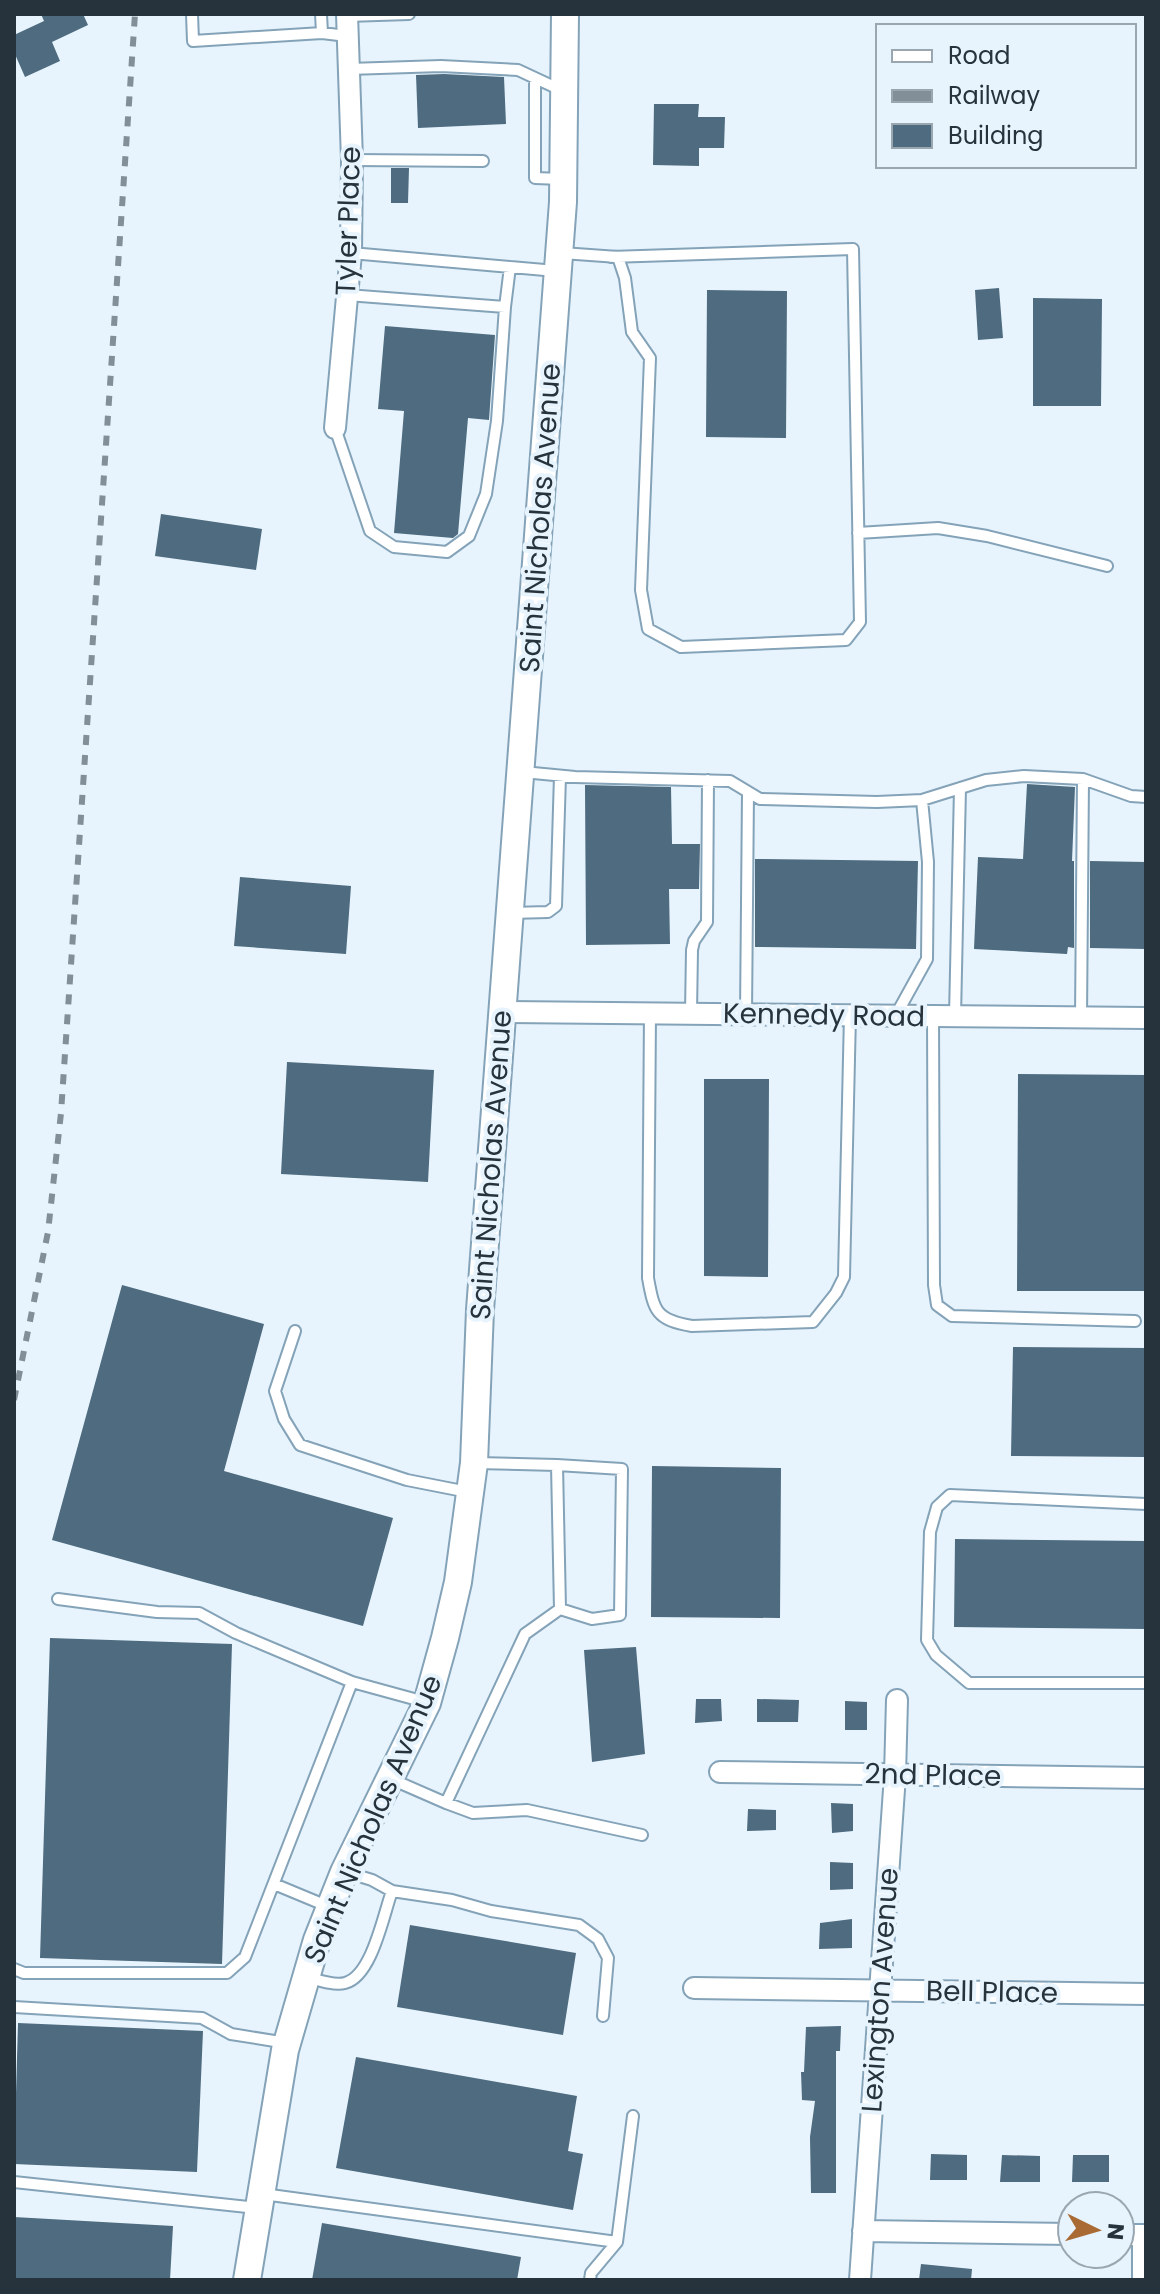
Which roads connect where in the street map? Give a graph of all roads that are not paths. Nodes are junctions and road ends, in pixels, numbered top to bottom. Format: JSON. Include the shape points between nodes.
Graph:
{"nodes":[{"id":1,"x":192,"y":14,"type":"edge"},
{"id":2,"x":321,"y":14,"type":"edge"},
{"id":3,"x":409,"y":14,"type":"edge"},
{"id":4,"x":565,"y":14,"type":"edge"},
{"id":5,"x":347,"y":22,"type":"edge"},
{"id":6,"x":322,"y":33,"type":"junction"},
{"id":7,"x":349,"y":69,"type":"junction"},
{"id":8,"x":535,"y":78,"type":"junction"},
{"id":9,"x":564,"y":92,"type":"junction"},
{"id":10,"x":352,"y":160,"type":"junction"},
{"id":11,"x":483,"y":161,"type":"dead end"},
{"id":12,"x":564,"y":180,"type":"junction"},
{"id":13,"x":351,"y":253,"type":"junction"},
{"id":14,"x":610,"y":257,"type":"junction"},
{"id":15,"x":559,"y":262,"type":"junction"},
{"id":16,"x":510,"y":267,"type":"junction"},
{"id":17,"x":347,"y":295,"type":"junction"},
{"id":18,"x":505,"y":307,"type":"junction"},
{"id":19,"x":335,"y":428,"type":"joint"},
{"id":20,"x":858,"y":533,"type":"junction"},
{"id":21,"x":1107,"y":566,"type":"dead end"},
{"id":22,"x":521,"y":771,"type":"junction"},
{"id":23,"x":560,"y":776,"type":"junction"},
{"id":24,"x":1083,"y":779,"type":"junction"},
{"id":25,"x":708,"y":780,"type":"junction"},
{"id":26,"x":960,"y":788,"type":"junction"},
{"id":27,"x":748,"y":792,"type":"junction"},
{"id":28,"x":1146,"y":797,"type":"edge"},
{"id":29,"x":922,"y":800,"type":"junction"},
{"id":30,"x":510,"y":913,"type":"junction"},
{"id":31,"x":503,"y":1012,"type":"junction"},
{"id":32,"x":650,"y":1013,"type":"junction"},
{"id":33,"x":691,"y":1013,"type":"junction"},
{"id":34,"x":746,"y":1014,"type":"junction"},
{"id":35,"x":850,"y":1015,"type":"junction"},
{"id":36,"x":896,"y":1015,"type":"junction"},
{"id":37,"x":933,"y":1016,"type":"junction"},
{"id":38,"x":955,"y":1016,"type":"junction"},
{"id":39,"x":1081,"y":1017,"type":"junction"},
{"id":40,"x":1146,"y":1018,"type":"edge"},
{"id":41,"x":1135,"y":1321,"type":"dead end"},
{"id":42,"x":295,"y":1331,"type":"dead end"},
{"id":43,"x":474,"y":1463,"type":"junction"},
{"id":44,"x":557,"y":1465,"type":"junction"},
{"id":45,"x":470,"y":1492,"type":"junction"},
{"id":46,"x":1146,"y":1504,"type":"edge"},
{"id":47,"x":58,"y":1599,"type":"dead end"},
{"id":48,"x":560,"y":1609,"type":"junction"},
{"id":49,"x":352,"y":1682,"type":"junction"},
{"id":50,"x":1146,"y":1683,"type":"edge"},
{"id":51,"x":897,"y":1700,"type":"dead end"},
{"id":52,"x":427,"y":1703,"type":"junction"},
{"id":53,"x":720,"y":1772,"type":"dead end"},
{"id":54,"x":895,"y":1775,"type":"junction"},
{"id":55,"x":1146,"y":1778,"type":"edge"},
{"id":56,"x":391,"y":1779,"type":"junction"},
{"id":57,"x":446,"y":1803,"type":"junction"},
{"id":58,"x":642,"y":1835,"type":"dead end"},
{"id":59,"x":344,"y":1872,"type":"junction"},
{"id":60,"x":274,"y":1884,"type":"junction"},
{"id":61,"x":392,"y":1891,"type":"junction"},
{"id":62,"x":330,"y":1908,"type":"junction"},
{"id":63,"x":14,"y":1969,"type":"edge"},
{"id":64,"x":306,"y":1977,"type":"junction"},
{"id":65,"x":694,"y":1988,"type":"dead end"},
{"id":66,"x":880,"y":1991,"type":"junction"},
{"id":67,"x":1146,"y":1994,"type":"edge"},
{"id":68,"x":14,"y":2007,"type":"edge"},
{"id":69,"x":603,"y":2016,"type":"dead end"},
{"id":70,"x":287,"y":2043,"type":"junction"},
{"id":71,"x":633,"y":2116,"type":"dead end"},
{"id":72,"x":14,"y":2182,"type":"edge"},
{"id":73,"x":32,"y":2185,"type":"junction"},
{"id":74,"x":14,"y":2191,"type":"edge"},
{"id":75,"x":260,"y":2201,"type":"junction"},
{"id":76,"x":863,"y":2231,"type":"junction"},
{"id":77,"x":1056,"y":2234,"type":"edge"},
{"id":78,"x":1145,"y":2235,"type":"edge"},
{"id":79,"x":617,"y":2242,"type":"junction"},
{"id":80,"x":247,"y":2280,"type":"edge"},
{"id":81,"x":590,"y":2280,"type":"edge"},
{"id":82,"x":860,"y":2280,"type":"edge"},
{"id":83,"x":1143,"y":2280,"type":"edge"}],
"edges":[{"from":1,"to":6,"type":"lane","via":[[193,41]]},
{"from":2,"to":6,"type":"lane"},
{"from":3,"to":5,"type":"lane"},
{"from":4,"to":9,"type":"street","name":"Saint Nicholas Avenue"},
{"from":5,"to":6,"type":"lane"},
{"from":5,"to":7,"type":"street","name":"Tyler Place"},
{"from":7,"to":8,"type":"lane","via":[[441,66],[518,70]]},
{"from":7,"to":10,"type":"street","name":"Tyler Place"},
{"from":8,"to":9,"type":"lane"},
{"from":8,"to":12,"type":"lane","via":[[535,178]]},
{"from":9,"to":12,"type":"street","name":"Saint Nicholas Avenue"},
{"from":10,"to":11,"type":"lane"},
{"from":10,"to":13,"type":"street","name":"Tyler Place"},
{"from":12,"to":15,"type":"street","name":"Saint Nicholas Avenue"},
{"from":13,"to":16,"type":"lane"},
{"from":13,"to":17,"type":"street","name":"Tyler Place"},
{"from":14,"to":15,"type":"lane"},
{"from":14,"to":20,"type":"lane","via":[[853,249]]},
{"from":14,"to":20,"type":"lane","via":[[618,257],[632,332],[650,358],[641,590],[648,629],[681,647],[846,640],[860,622]]},
{"from":15,"to":16,"type":"lane"},
{"from":15,"to":22,"type":"street","name":"Saint Nicholas Avenue"},
{"from":16,"to":18,"type":"lane"},
{"from":17,"to":18,"type":"lane"},
{"from":17,"to":19,"type":"street","name":"Tyler Place"},
{"from":18,"to":19,"type":"lane","via":[[486,494],[469,536],[447,552],[394,547],[370,531]]},
{"from":20,"to":21,"type":"lane","via":[[938,528]]},
{"from":22,"to":23,"type":"lane"},
{"from":22,"to":30,"type":"street","name":"Saint Nicholas Avenue"},
{"from":23,"to":25,"type":"lane"},
{"from":23,"to":30,"type":"lane","via":[[556,906],[548,912]]},
{"from":24,"to":26,"type":"lane","via":[[1024,776]]},
{"from":24,"to":28,"type":"lane"},
{"from":24,"to":39,"type":"lane"},
{"from":25,"to":27,"type":"lane","via":[[730,781]]},
{"from":25,"to":33,"type":"lane","via":[[707,922],[692,950]]},
{"from":26,"to":29,"type":"lane"},
{"from":26,"to":38,"type":"lane"},
{"from":27,"to":29,"type":"lane","via":[[760,799]]},
{"from":27,"to":34,"type":"lane"},
{"from":29,"to":36,"type":"lane","via":[[928,862],[927,959]]},
{"from":30,"to":31,"type":"street","name":"Saint Nicholas Avenue"},
{"from":31,"to":32,"type":"street","name":"Kennedy Road"},
{"from":31,"to":43,"type":"street","name":"Saint Nicholas Avenue"},
{"from":32,"to":33,"type":"street","name":"Kennedy Road"},
{"from":32,"to":35,"type":"lane","via":[[648,1278],[659,1314],[672,1323],[692,1326],[813,1322],[836,1293],[844,1277]]},
{"from":33,"to":34,"type":"street","name":"Kennedy Road"},
{"from":34,"to":35,"type":"street","name":"Kennedy Road"},
{"from":35,"to":36,"type":"street","name":"Kennedy Road"},
{"from":36,"to":37,"type":"street","name":"Kennedy Road"},
{"from":37,"to":38,"type":"street","name":"Kennedy Road"},
{"from":37,"to":41,"type":"lane","via":[[937,1305],[952,1316]]},
{"from":38,"to":39,"type":"street","name":"Kennedy Road"},
{"from":39,"to":40,"type":"street","name":"Kennedy Road"},
{"from":42,"to":45,"type":"lane","via":[[275,1391],[300,1445],[407,1480]]},
{"from":43,"to":44,"type":"lane"},
{"from":43,"to":45,"type":"street","name":"Saint Nicholas Avenue"},
{"from":44,"to":48,"type":"lane"},
{"from":44,"to":48,"type":"lane","via":[[622,1469],[620,1615],[592,1619]]},
{"from":45,"to":52,"type":"street","name":"Saint Nicholas Avenue","via":[[458,1582]]},
{"from":46,"to":50,"type":"lane","via":[[950,1495],[937,1507],[930,1532],[927,1628],[936,1655],[969,1683]]},
{"from":47,"to":49,"type":"lane","via":[[199,1613]]},
{"from":48,"to":57,"type":"lane","via":[[525,1634]]},
{"from":49,"to":52,"type":"lane"},
{"from":49,"to":60,"type":"lane"},
{"from":51,"to":54,"type":"street","name":"Lexington Avenue"},
{"from":52,"to":56,"type":"street","name":"Saint Nicholas Avenue"},
{"from":53,"to":54,"type":"street","name":"2nd Place"},
{"from":54,"to":55,"type":"street","name":"2nd Place"},
{"from":54,"to":66,"type":"street","name":"Lexington Avenue"},
{"from":56,"to":57,"type":"lane"},
{"from":56,"to":59,"type":"street","name":"Saint Nicholas Avenue"},
{"from":57,"to":58,"type":"lane","via":[[473,1813],[527,1810]]},
{"from":59,"to":61,"type":"lane"},
{"from":59,"to":62,"type":"street","name":"Saint Nicholas Avenue"},
{"from":60,"to":62,"type":"lane"},
{"from":60,"to":63,"type":"lane","via":[[245,1957],[227,1973]]},
{"from":61,"to":64,"type":"lane","via":[[358,1977],[341,1985]]},
{"from":61,"to":69,"type":"lane","via":[[579,1925],[598,1939],[608,1958]]},
{"from":62,"to":64,"type":"street","name":"Saint Nicholas Avenue"},
{"from":64,"to":70,"type":"street","name":"Saint Nicholas Avenue"},
{"from":65,"to":66,"type":"street","name":"Bell Place"},
{"from":66,"to":67,"type":"street","name":"Bell Place"},
{"from":66,"to":76,"type":"street","name":"Lexington Avenue"},
{"from":68,"to":70,"type":"lane","via":[[202,2018],[231,2034]]},
{"from":70,"to":75,"type":"street","name":"Saint Nicholas Avenue"},
{"from":71,"to":79,"type":"lane"},
{"from":72,"to":73,"type":"lane"},
{"from":73,"to":74,"type":"lane"},
{"from":73,"to":75,"type":"lane"},
{"from":75,"to":79,"type":"lane"},
{"from":75,"to":80,"type":"street","name":"Saint Nicholas Avenue"},
{"from":76,"to":77,"type":"street"},
{"from":76,"to":82,"type":"street","name":"Lexington Avenue"},
{"from":78,"to":83,"type":"street"},
{"from":79,"to":81,"type":"lane"}]}
